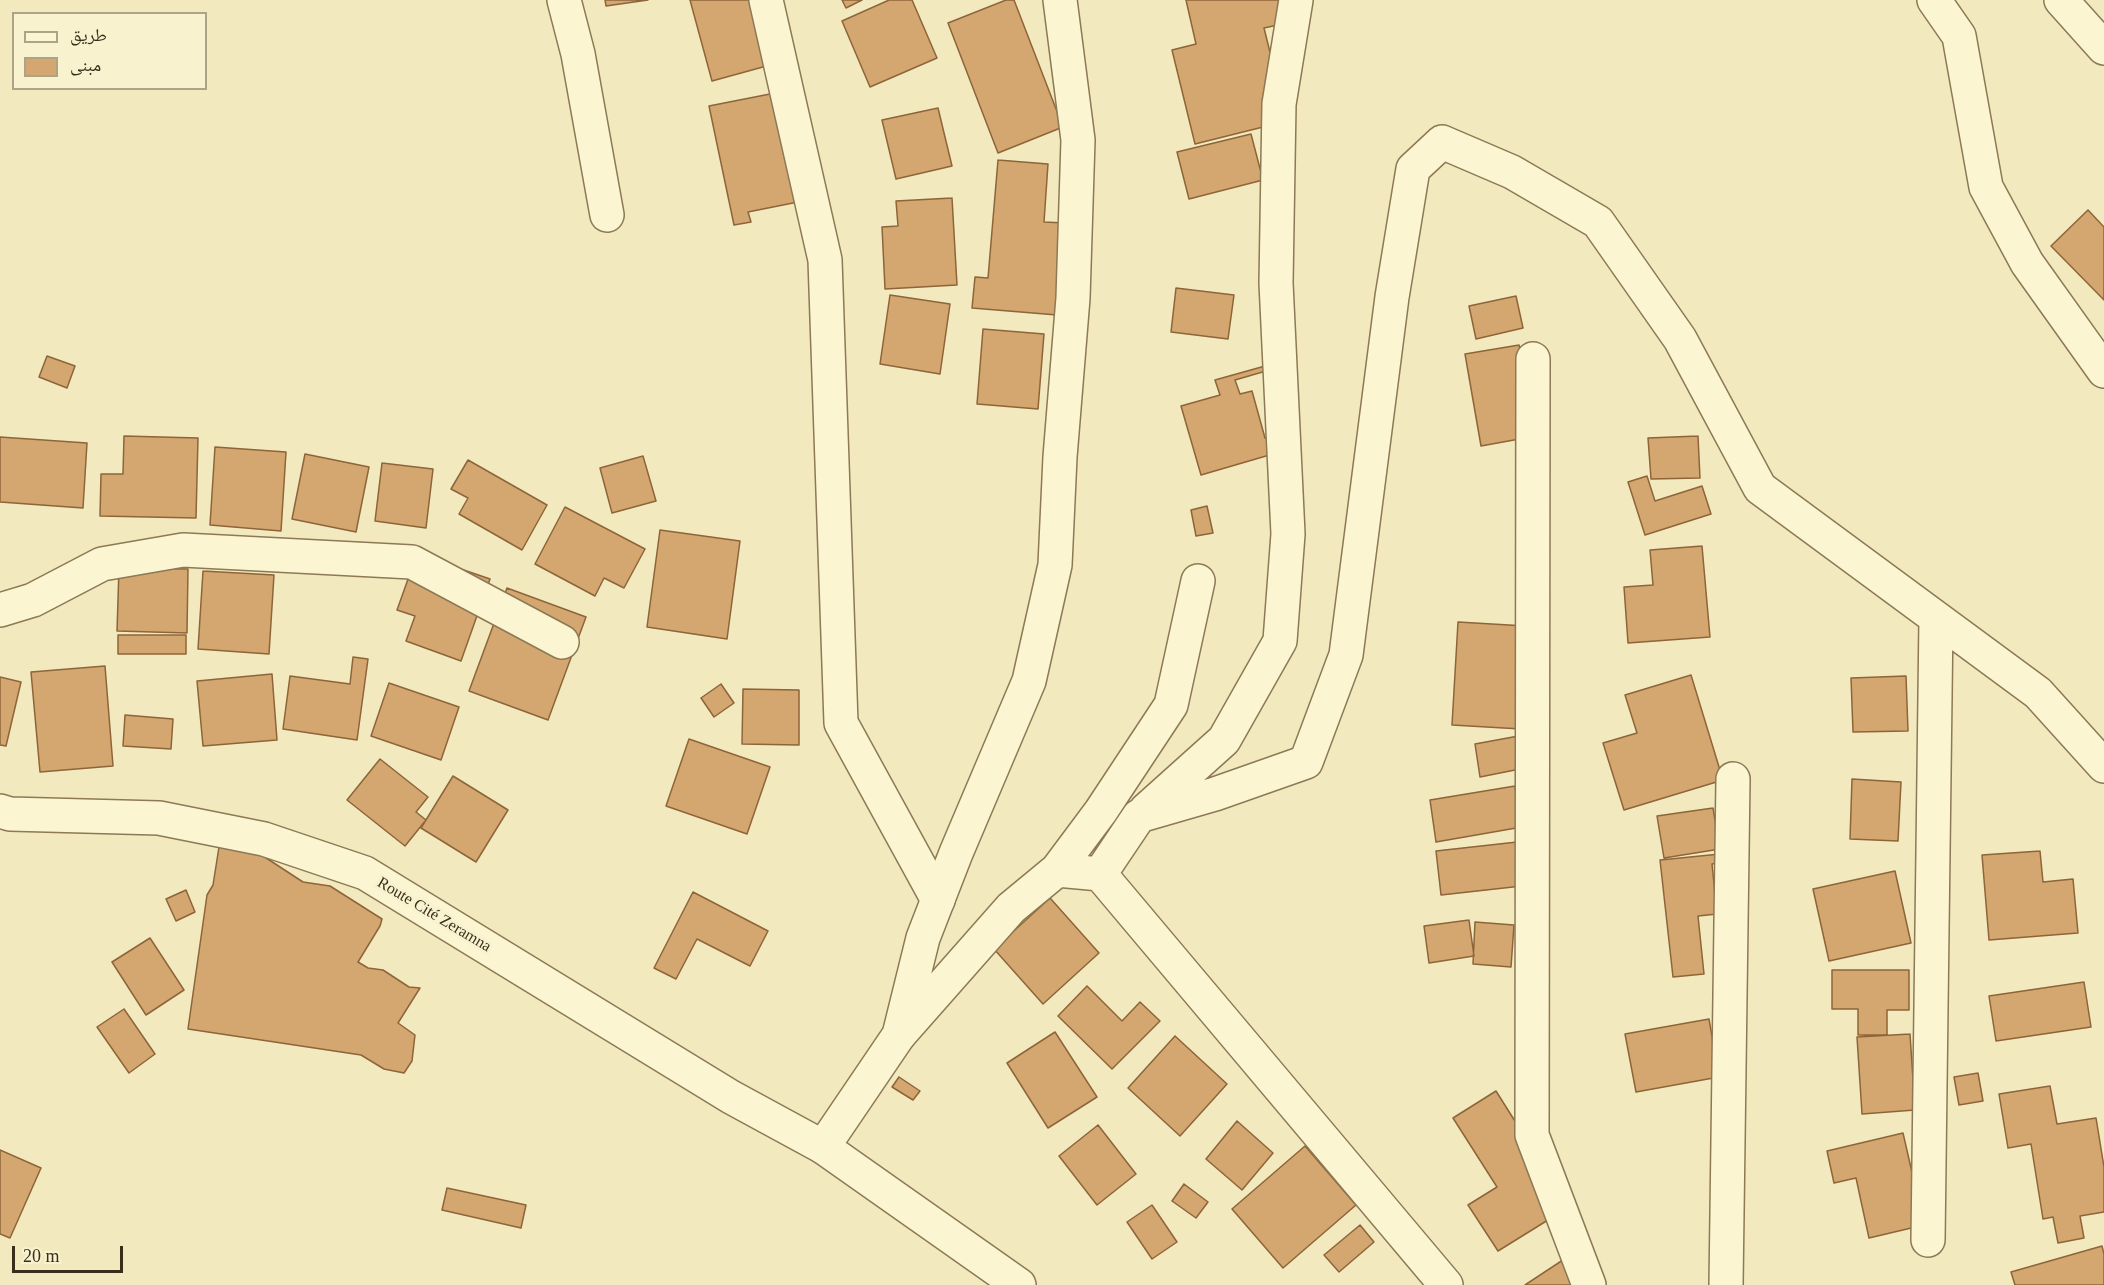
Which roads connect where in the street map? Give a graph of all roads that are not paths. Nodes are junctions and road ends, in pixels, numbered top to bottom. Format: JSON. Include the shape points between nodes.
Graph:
{"nodes":[{"id":1,"x":564,"y":0,"type":"edge"},
{"id":2,"x":766,"y":0,"type":"edge"},
{"id":3,"x":1060,"y":0,"type":"edge"},
{"id":4,"x":1296,"y":0,"type":"edge"},
{"id":5,"x":1934,"y":0,"type":"edge"},
{"id":6,"x":2061,"y":0,"type":"edge"},
{"id":7,"x":2104,"y":48,"type":"edge"},
{"id":8,"x":607,"y":215,"type":"dead end"},
{"id":9,"x":1533,"y":359,"type":"dead end"},
{"id":10,"x":2104,"y":371,"type":"edge"},
{"id":11,"x":1198,"y":581,"type":"dead end"},
{"id":12,"x":0,"y":610,"type":"edge"},
{"id":13,"x":1936,"y":618,"type":"junction"},
{"id":14,"x":562,"y":642,"type":"dead end"},
{"id":15,"x":2104,"y":766,"type":"edge"},
{"id":16,"x":1733,"y":779,"type":"dead end"},
{"id":17,"x":0,"y":812,"type":"edge"},
{"id":18,"x":1139,"y":816,"type":"junction"},
{"id":19,"x":1057,"y":870,"type":"junction"},
{"id":20,"x":1100,"y":874,"type":"junction"},
{"id":21,"x":938,"y":900,"type":"junction"},
{"id":22,"x":899,"y":1035,"type":"junction"},
{"id":23,"x":823,"y":1147,"type":"junction"},
{"id":24,"x":1928,"y":1240,"type":"dead end"},
{"id":25,"x":1019,"y":1285,"type":"edge"},
{"id":26,"x":1446,"y":1285,"type":"edge"},
{"id":27,"x":1589,"y":1285,"type":"edge"},
{"id":28,"x":1726,"y":1285,"type":"edge"}],
"edges":[{"from":1,"to":8,"type":"street","via":[[578,54]]},
{"from":2,"to":21,"type":"street","via":[[825,260],[841,723]]},
{"from":3,"to":21,"type":"street","via":[[1078,140],[1073,298],[1054,565],[1029,681]]},
{"from":4,"to":18,"type":"street","via":[[1279,104],[1276,284],[1288,534],[1280,641],[1224,740]]},
{"from":5,"to":10,"type":"street","via":[[1959,36],[1986,187],[2027,263]]},
{"from":6,"to":7,"type":"street"},
{"from":9,"to":27,"type":"street","via":[[1532,1135]]},
{"from":11,"to":19,"type":"street","via":[[1171,705]]},
{"from":12,"to":14,"type":"street","via":[[33,600],[102,564],[183,550],[412,562]]},
{"from":13,"to":15,"type":"street","via":[[2038,693]]},
{"from":13,"to":18,"type":"street","via":[[1760,489],[1680,339],[1598,222],[1512,172],[1442,142],[1413,169],[1392,297],[1347,655],[1306,762]]},
{"from":13,"to":24,"type":"street"},
{"from":16,"to":28,"type":"street"},
{"from":17,"to":23,"type":"street","name":"Route Cité Zeramna","via":[[159,818],[264,839],[365,873],[731,1097]]},
{"from":18,"to":20,"type":"street"},
{"from":19,"to":20,"type":"street"},
{"from":19,"to":22,"type":"street","via":[[1011,908]]},
{"from":20,"to":26,"type":"street"},
{"from":21,"to":22,"type":"street","via":[[923,938]]},
{"from":22,"to":23,"type":"street"},
{"from":23,"to":25,"type":"street","name":"Route Cité Zeramna"}]}
